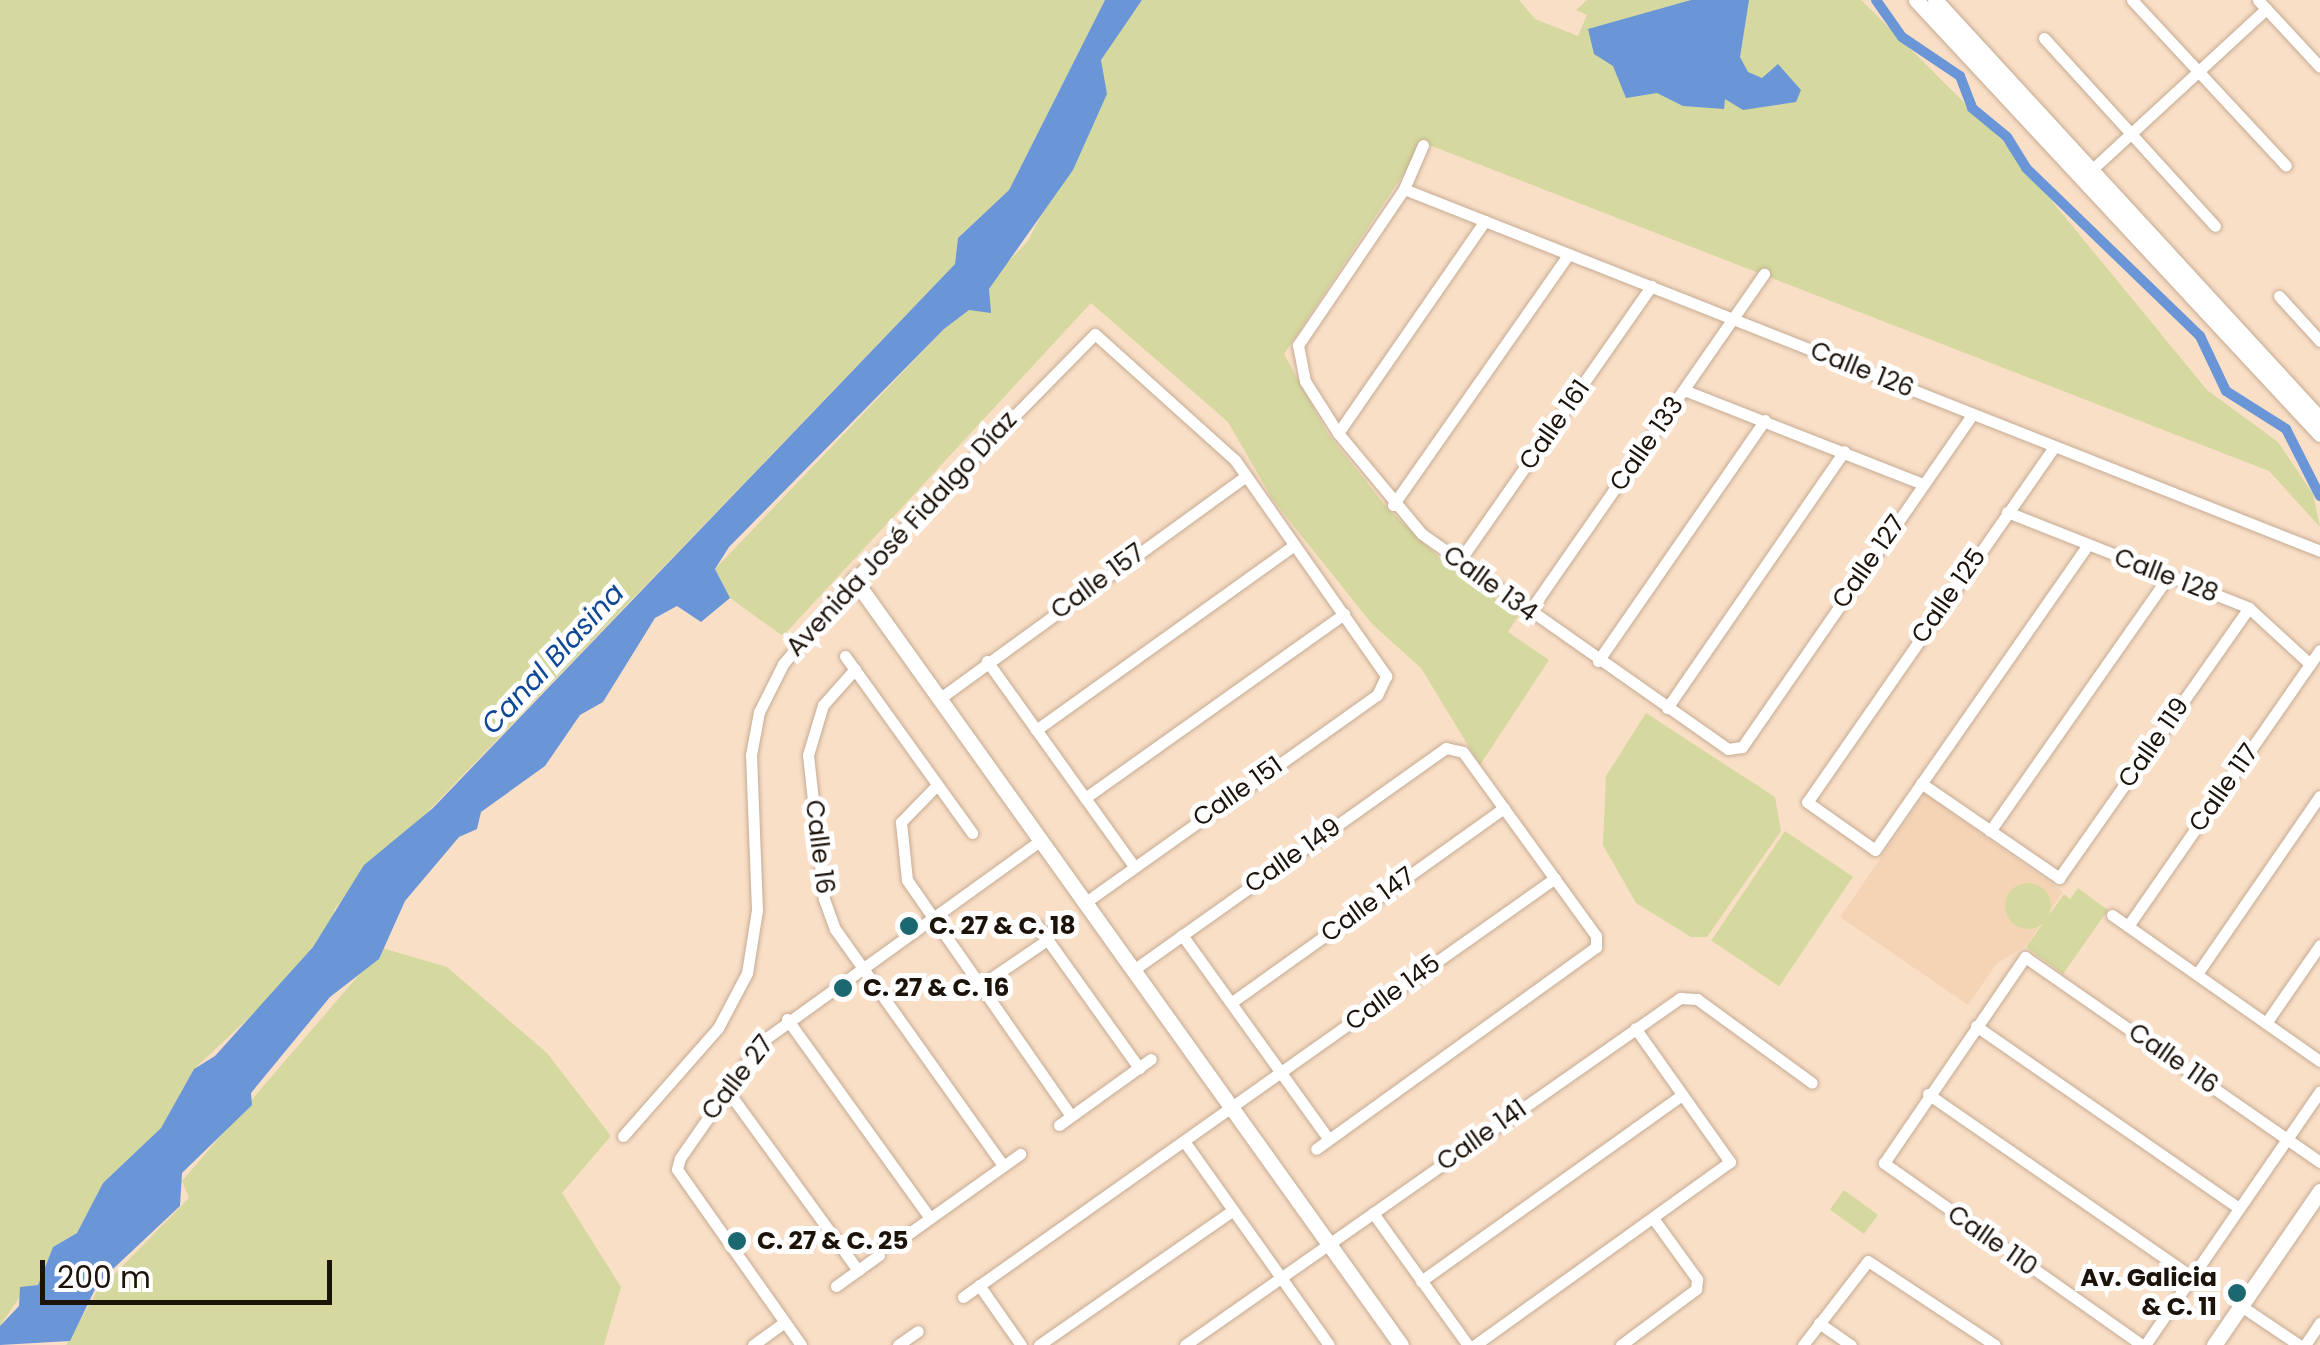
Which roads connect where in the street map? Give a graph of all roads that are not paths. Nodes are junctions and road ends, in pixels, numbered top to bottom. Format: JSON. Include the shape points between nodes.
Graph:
{"nodes":[{"id":1,"x":1916,"y":0,"type":"edge"},
{"id":2,"x":1935,"y":0,"type":"edge"},
{"id":3,"x":2132,"y":0,"type":"edge"},
{"id":4,"x":2262,"y":4,"type":"edge"},
{"id":5,"x":2044,"y":38,"type":"dead end"},
{"id":6,"x":2320,"y":67,"type":"edge"},
{"id":7,"x":2198,"y":71,"type":"junction"},
{"id":8,"x":2130,"y":133,"type":"junction"},
{"id":9,"x":1423,"y":146,"type":"dead end"},
{"id":10,"x":2286,"y":166,"type":"dead end"},
{"id":11,"x":2087,"y":174,"type":"junction"},
{"id":12,"x":1404,"y":189,"type":"junction"},
{"id":13,"x":1485,"y":222,"type":"junction"},
{"id":14,"x":2215,"y":226,"type":"dead end"},
{"id":15,"x":1568,"y":255,"type":"junction"},
{"id":16,"x":1764,"y":274,"type":"dead end"},
{"id":17,"x":1651,"y":286,"type":"junction"},
{"id":18,"x":2279,"y":296,"type":"dead end"},
{"id":19,"x":1735,"y":318,"type":"junction"},
{"id":20,"x":2320,"y":341,"type":"edge"},
{"id":21,"x":1684,"y":390,"type":"junction"},
{"id":22,"x":1972,"y":415,"type":"junction"},
{"id":23,"x":2320,"y":419,"type":"edge"},
{"id":24,"x":1765,"y":420,"type":"junction"},
{"id":25,"x":1338,"y":433,"type":"junction"},
{"id":26,"x":2320,"y":433,"type":"edge"},
{"id":27,"x":2054,"y":447,"type":"junction"},
{"id":28,"x":1844,"y":451,"type":"junction"},
{"id":29,"x":1243,"y":478,"type":"junction"},
{"id":30,"x":1922,"y":484,"type":"junction"},
{"id":31,"x":1393,"y":505,"type":"junction"},
{"id":32,"x":2007,"y":512,"type":"junction"},
{"id":33,"x":1293,"y":546,"type":"junction"},
{"id":34,"x":2087,"y":546,"type":"junction"},
{"id":35,"x":2320,"y":551,"type":"edge"},
{"id":36,"x":1458,"y":563,"type":"junction"},
{"id":37,"x":2168,"y":577,"type":"junction"},
{"id":38,"x":854,"y":578,"type":"junction"},
{"id":39,"x":2249,"y":608,"type":"junction"},
{"id":40,"x":1529,"y":612,"type":"junction"},
{"id":41,"x":1344,"y":614,"type":"junction"},
{"id":42,"x":2320,"y":650,"type":"edge"},
{"id":43,"x":845,"y":656,"type":"dead end"},
{"id":44,"x":987,"y":661,"type":"junction"},
{"id":45,"x":1598,"y":661,"type":"junction"},
{"id":46,"x":2310,"y":664,"type":"junction"},
{"id":47,"x":855,"y":669,"type":"junction"},
{"id":48,"x":939,"y":699,"type":"junction"},
{"id":49,"x":1667,"y":708,"type":"junction"},
{"id":50,"x":1767,"y":709,"type":"joint"},
{"id":51,"x":1036,"y":730,"type":"junction"},
{"id":52,"x":1921,"y":783,"type":"junction"},
{"id":53,"x":937,"y":785,"type":"junction"},
{"id":54,"x":2320,"y":796,"type":"edge"},
{"id":55,"x":1084,"y":798,"type":"junction"},
{"id":56,"x":1504,"y":808,"type":"junction"},
{"id":57,"x":1990,"y":831,"type":"junction"},
{"id":58,"x":972,"y":832,"type":"dead end"},
{"id":59,"x":1040,"y":842,"type":"junction"},
{"id":60,"x":1134,"y":866,"type":"junction"},
{"id":61,"x":1554,"y":878,"type":"junction"},
{"id":62,"x":1084,"y":904,"type":"junction"},
{"id":63,"x":2112,"y":915,"type":"dead end"},
{"id":64,"x":930,"y":919,"type":"junction"},
{"id":65,"x":1037,"y":925,"type":"dead end"},
{"id":66,"x":2128,"y":926,"type":"junction"},
{"id":67,"x":1182,"y":935,"type":"junction"},
{"id":68,"x":1047,"y":940,"type":"junction"},
{"id":69,"x":2320,"y":945,"type":"edge"},
{"id":70,"x":861,"y":967,"type":"junction"},
{"id":71,"x":1132,"y":970,"type":"junction"},
{"id":72,"x":2197,"y":974,"type":"junction"},
{"id":73,"x":978,"y":986,"type":"junction"},
{"id":74,"x":1232,"y":1002,"type":"junction"},
{"id":75,"x":788,"y":1020,"type":"junction"},
{"id":76,"x":2266,"y":1023,"type":"junction"},
{"id":77,"x":1976,"y":1026,"type":"junction"},
{"id":78,"x":1635,"y":1028,"type":"junction"},
{"id":79,"x":1151,"y":1059,"type":"dead end"},
{"id":80,"x":2320,"y":1061,"type":"edge"},
{"id":81,"x":1138,"y":1068,"type":"junction"},
{"id":82,"x":1282,"y":1072,"type":"junction"},
{"id":83,"x":1812,"y":1083,"type":"dead end"},
{"id":84,"x":726,"y":1090,"type":"junction"},
{"id":85,"x":2320,"y":1091,"type":"edge"},
{"id":86,"x":1928,"y":1094,"type":"junction"},
{"id":87,"x":1682,"y":1095,"type":"junction"},
{"id":88,"x":1232,"y":1109,"type":"junction"},
{"id":89,"x":1071,"y":1116,"type":"junction"},
{"id":90,"x":1059,"y":1125,"type":"dead end"},
{"id":91,"x":623,"y":1136,"type":"dead end"},
{"id":92,"x":1328,"y":1138,"type":"junction"},
{"id":93,"x":2288,"y":1138,"type":"junction"},
{"id":94,"x":1184,"y":1141,"type":"junction"},
{"id":95,"x":1316,"y":1148,"type":"dead end"},
{"id":96,"x":1020,"y":1154,"type":"dead end"},
{"id":97,"x":2320,"y":1162,"type":"edge"},
{"id":98,"x":1003,"y":1165,"type":"junction"},
{"id":99,"x":2320,"y":1192,"type":"edge"},
{"id":100,"x":2239,"y":1208,"type":"junction"},
{"id":101,"x":1232,"y":1210,"type":"junction"},
{"id":102,"x":1373,"y":1212,"type":"junction"},
{"id":103,"x":930,"y":1218,"type":"junction"},
{"id":104,"x":1654,"y":1218,"type":"junction"},
{"id":105,"x":908,"y":1234,"type":"dead end"},
{"id":106,"x":1329,"y":1244,"type":"junction"},
{"id":107,"x":879,"y":1255,"type":"dead end"},
{"id":108,"x":858,"y":1270,"type":"junction"},
{"id":109,"x":2191,"y":1276,"type":"junction"},
{"id":110,"x":1281,"y":1278,"type":"junction"},
{"id":111,"x":1422,"y":1281,"type":"junction"},
{"id":112,"x":836,"y":1286,"type":"dead end"},
{"id":113,"x":979,"y":1286,"type":"junction"},
{"id":114,"x":964,"y":1297,"type":"dead end"},
{"id":115,"x":2241,"y":1306,"type":"junction"},
{"id":116,"x":784,"y":1322,"type":"junction"},
{"id":117,"x":1819,"y":1323,"type":"junction"},
{"id":118,"x":2320,"y":1323,"type":"edge"},
{"id":119,"x":918,"y":1331,"type":"dead end"},
{"id":120,"x":2294,"y":1343,"type":"edge"},
{"id":121,"x":903,"y":1344,"type":"edge"},
{"id":122,"x":753,"y":1345,"type":"edge"},
{"id":123,"x":802,"y":1345,"type":"edge"},
{"id":124,"x":1021,"y":1345,"type":"edge"},
{"id":125,"x":1039,"y":1345,"type":"edge"},
{"id":126,"x":1185,"y":1345,"type":"edge"},
{"id":127,"x":1328,"y":1345,"type":"edge"},
{"id":128,"x":1401,"y":1345,"type":"edge"},
{"id":129,"x":1472,"y":1345,"type":"edge"},
{"id":130,"x":1621,"y":1345,"type":"edge"},
{"id":131,"x":1803,"y":1345,"type":"edge"},
{"id":132,"x":1851,"y":1345,"type":"edge"},
{"id":133,"x":1995,"y":1345,"type":"edge"},
{"id":134,"x":2143,"y":1345,"type":"edge"},
{"id":135,"x":2214,"y":1345,"type":"edge"}],
"edges":[{"from":1,"to":11,"type":"street"},
{"from":2,"to":11,"type":"street"},
{"from":3,"to":7,"type":"street"},
{"from":4,"to":6,"type":"street"},
{"from":4,"to":7,"type":"street"},
{"from":5,"to":8,"type":"street"},
{"from":7,"to":8,"type":"street"},
{"from":7,"to":10,"type":"street"},
{"from":8,"to":11,"type":"street"},
{"from":8,"to":14,"type":"street"},
{"from":9,"to":12,"type":"street"},
{"from":11,"to":23,"type":"street"},
{"from":11,"to":26,"type":"street"},
{"from":12,"to":13,"type":"street","name":"Calle 126"},
{"from":12,"to":25,"type":"street","name":"Calle 134","via":[[1319,315],[1297,360]]},
{"from":13,"to":15,"type":"street","name":"Calle 126"},
{"from":13,"to":25,"type":"street"},
{"from":15,"to":17,"type":"street","name":"Calle 126"},
{"from":15,"to":31,"type":"street"},
{"from":16,"to":19,"type":"street","name":"Calle 133"},
{"from":17,"to":19,"type":"street","name":"Calle 126"},
{"from":17,"to":36,"type":"street","name":"Calle 161"},
{"from":18,"to":20,"type":"street"},
{"from":19,"to":21,"type":"street","name":"Calle 133"},
{"from":19,"to":22,"type":"street","name":"Calle 126"},
{"from":21,"to":24,"type":"street"},
{"from":21,"to":40,"type":"street","name":"Calle 133"},
{"from":22,"to":27,"type":"street","name":"Calle 126"},
{"from":22,"to":30,"type":"street","name":"Calle 127"},
{"from":24,"to":28,"type":"street"},
{"from":24,"to":45,"type":"street"},
{"from":25,"to":31,"type":"street","name":"Calle 134"},
{"from":27,"to":32,"type":"street","name":"Calle 125"},
{"from":27,"to":35,"type":"street","name":"Calle 126"},
{"from":28,"to":30,"type":"street"},
{"from":28,"to":49,"type":"street"},
{"from":29,"to":33,"type":"street"},
{"from":29,"to":38,"type":"street","name":"Avenida José Fidalgo Díaz","via":[[1235,460],[1095,334]]},
{"from":29,"to":44,"type":"street","name":"Calle 157"},
{"from":30,"to":50,"type":"street","name":"Calle 127"},
{"from":31,"to":36,"type":"street","name":"Calle 134"},
{"from":32,"to":34,"type":"street","name":"Calle 128"},
{"from":32,"to":52,"type":"street","name":"Calle 125","via":[[1807,802],[1875,850]]},
{"from":33,"to":41,"type":"street"},
{"from":33,"to":51,"type":"street"},
{"from":34,"to":37,"type":"street","name":"Calle 128"},
{"from":34,"to":52,"type":"street"},
{"from":36,"to":40,"type":"street","name":"Calle 134"},
{"from":37,"to":39,"type":"street","name":"Calle 128"},
{"from":37,"to":57,"type":"street"},
{"from":38,"to":48,"type":"street"},
{"from":38,"to":91,"type":"street","name":"Avenida José Fidalgo Díaz","via":[[783,664],[759,712],[750,754],[757,910],[747,973],[718,1028]]},
{"from":39,"to":46,"type":"street","name":"Calle 128"},
{"from":39,"to":57,"type":"street","name":"Calle 119","via":[[2059,878]]},
{"from":40,"to":45,"type":"street","name":"Calle 134"},
{"from":41,"to":55,"type":"street"},
{"from":41,"to":60,"type":"street","name":"Calle 151","via":[[1386,676],[1377,695]]},
{"from":42,"to":46,"type":"street","name":"Calle 117"},
{"from":43,"to":47,"type":"street"},
{"from":44,"to":48,"type":"street","name":"Calle 157"},
{"from":44,"to":51,"type":"street"},
{"from":45,"to":49,"type":"street","name":"Calle 134"},
{"from":46,"to":66,"type":"street","name":"Calle 117"},
{"from":47,"to":53,"type":"street"},
{"from":47,"to":70,"type":"street","name":"Calle 16","via":[[823,704],[808,755],[824,899]]},
{"from":48,"to":59,"type":"street"},
{"from":49,"to":50,"type":"street","name":"Calle 134","via":[[1736,751]]},
{"from":51,"to":55,"type":"street"},
{"from":52,"to":57,"type":"street"},
{"from":53,"to":58,"type":"street"},
{"from":53,"to":64,"type":"street","via":[[901,822],[906,880]]},
{"from":54,"to":72,"type":"street"},
{"from":55,"to":60,"type":"street"},
{"from":56,"to":61,"type":"street"},
{"from":56,"to":67,"type":"street","name":"Calle 149","via":[[1456,747]]},
{"from":56,"to":74,"type":"street","name":"Calle 147"},
{"from":59,"to":62,"type":"street"},
{"from":59,"to":64,"type":"street","name":"Calle 27"},
{"from":60,"to":62,"type":"street","name":"Calle 151"},
{"from":61,"to":82,"type":"street","name":"Calle 145"},
{"from":61,"to":92,"type":"street","via":[[1596,936],[1596,947]]},
{"from":62,"to":71,"type":"street"},
{"from":63,"to":66,"type":"street"},
{"from":64,"to":70,"type":"street","name":"Calle 27"},
{"from":64,"to":73,"type":"street"},
{"from":65,"to":68,"type":"street"},
{"from":66,"to":72,"type":"street"},
{"from":67,"to":71,"type":"street","name":"Calle 149"},
{"from":67,"to":74,"type":"street"},
{"from":68,"to":73,"type":"street"},
{"from":68,"to":81,"type":"street"},
{"from":69,"to":76,"type":"street"},
{"from":70,"to":75,"type":"street","name":"Calle 27"},
{"from":70,"to":98,"type":"street","name":"Calle 16"},
{"from":71,"to":88,"type":"street"},
{"from":72,"to":76,"type":"street"},
{"from":73,"to":89,"type":"street"},
{"from":74,"to":82,"type":"street"},
{"from":75,"to":84,"type":"street","name":"Calle 27"},
{"from":75,"to":103,"type":"street"},
{"from":76,"to":80,"type":"street"},
{"from":77,"to":86,"type":"street"},
{"from":77,"to":93,"type":"street","name":"Calle 116","via":[[2025,957]]},
{"from":77,"to":100,"type":"street"},
{"from":78,"to":83,"type":"street","name":"Calle 141","via":[[1688,995]]},
{"from":78,"to":87,"type":"street"},
{"from":78,"to":102,"type":"street","name":"Calle 141"},
{"from":79,"to":81,"type":"street"},
{"from":81,"to":89,"type":"street"},
{"from":82,"to":88,"type":"street","name":"Calle 145"},
{"from":82,"to":92,"type":"street"},
{"from":84,"to":108,"type":"street"},
{"from":84,"to":116,"type":"street","name":"Calle 27","via":[[677,1169]]},
{"from":85,"to":93,"type":"street"},
{"from":86,"to":109,"type":"street"},
{"from":86,"to":134,"type":"street","name":"Calle 110","via":[[1886,1157],[1888,1169]]},
{"from":87,"to":104,"type":"street","via":[[1730,1162]]},
{"from":87,"to":111,"type":"street"},
{"from":88,"to":94,"type":"street","name":"Calle 145"},
{"from":88,"to":106,"type":"street"},
{"from":89,"to":90,"type":"street"},
{"from":92,"to":95,"type":"street"},
{"from":93,"to":97,"type":"street","name":"Calle 116"},
{"from":93,"to":100,"type":"street"},
{"from":94,"to":101,"type":"street"},
{"from":94,"to":113,"type":"street","name":"Calle 145"},
{"from":96,"to":98,"type":"street"},
{"from":98,"to":103,"type":"street"},
{"from":99,"to":115,"type":"street"},
{"from":100,"to":109,"type":"street"},
{"from":101,"to":110,"type":"street"},
{"from":101,"to":125,"type":"street"},
{"from":102,"to":106,"type":"street","name":"Calle 141"},
{"from":102,"to":111,"type":"street"},
{"from":103,"to":105,"type":"street"},
{"from":104,"to":129,"type":"street"},
{"from":104,"to":130,"type":"street","via":[[1697,1279],[1696,1289]]},
{"from":106,"to":110,"type":"street","name":"Calle 141"},
{"from":106,"to":128,"type":"street"},
{"from":107,"to":108,"type":"street"},
{"from":108,"to":112,"type":"street"},
{"from":109,"to":134,"type":"street"},
{"from":110,"to":126,"type":"street","name":"Calle 141"},
{"from":110,"to":127,"type":"street"},
{"from":111,"to":129,"type":"street"},
{"from":113,"to":114,"type":"street","name":"Calle 145"},
{"from":113,"to":124,"type":"street"},
{"from":115,"to":120,"type":"street"},
{"from":115,"to":135,"type":"street"},
{"from":116,"to":122,"type":"street"},
{"from":116,"to":123,"type":"street","name":"Calle 27"},
{"from":117,"to":131,"type":"street"},
{"from":117,"to":132,"type":"street"},
{"from":117,"to":133,"type":"street","via":[[1868,1261]]},
{"from":118,"to":120,"type":"street"},
{"from":119,"to":121,"type":"street"}]}
